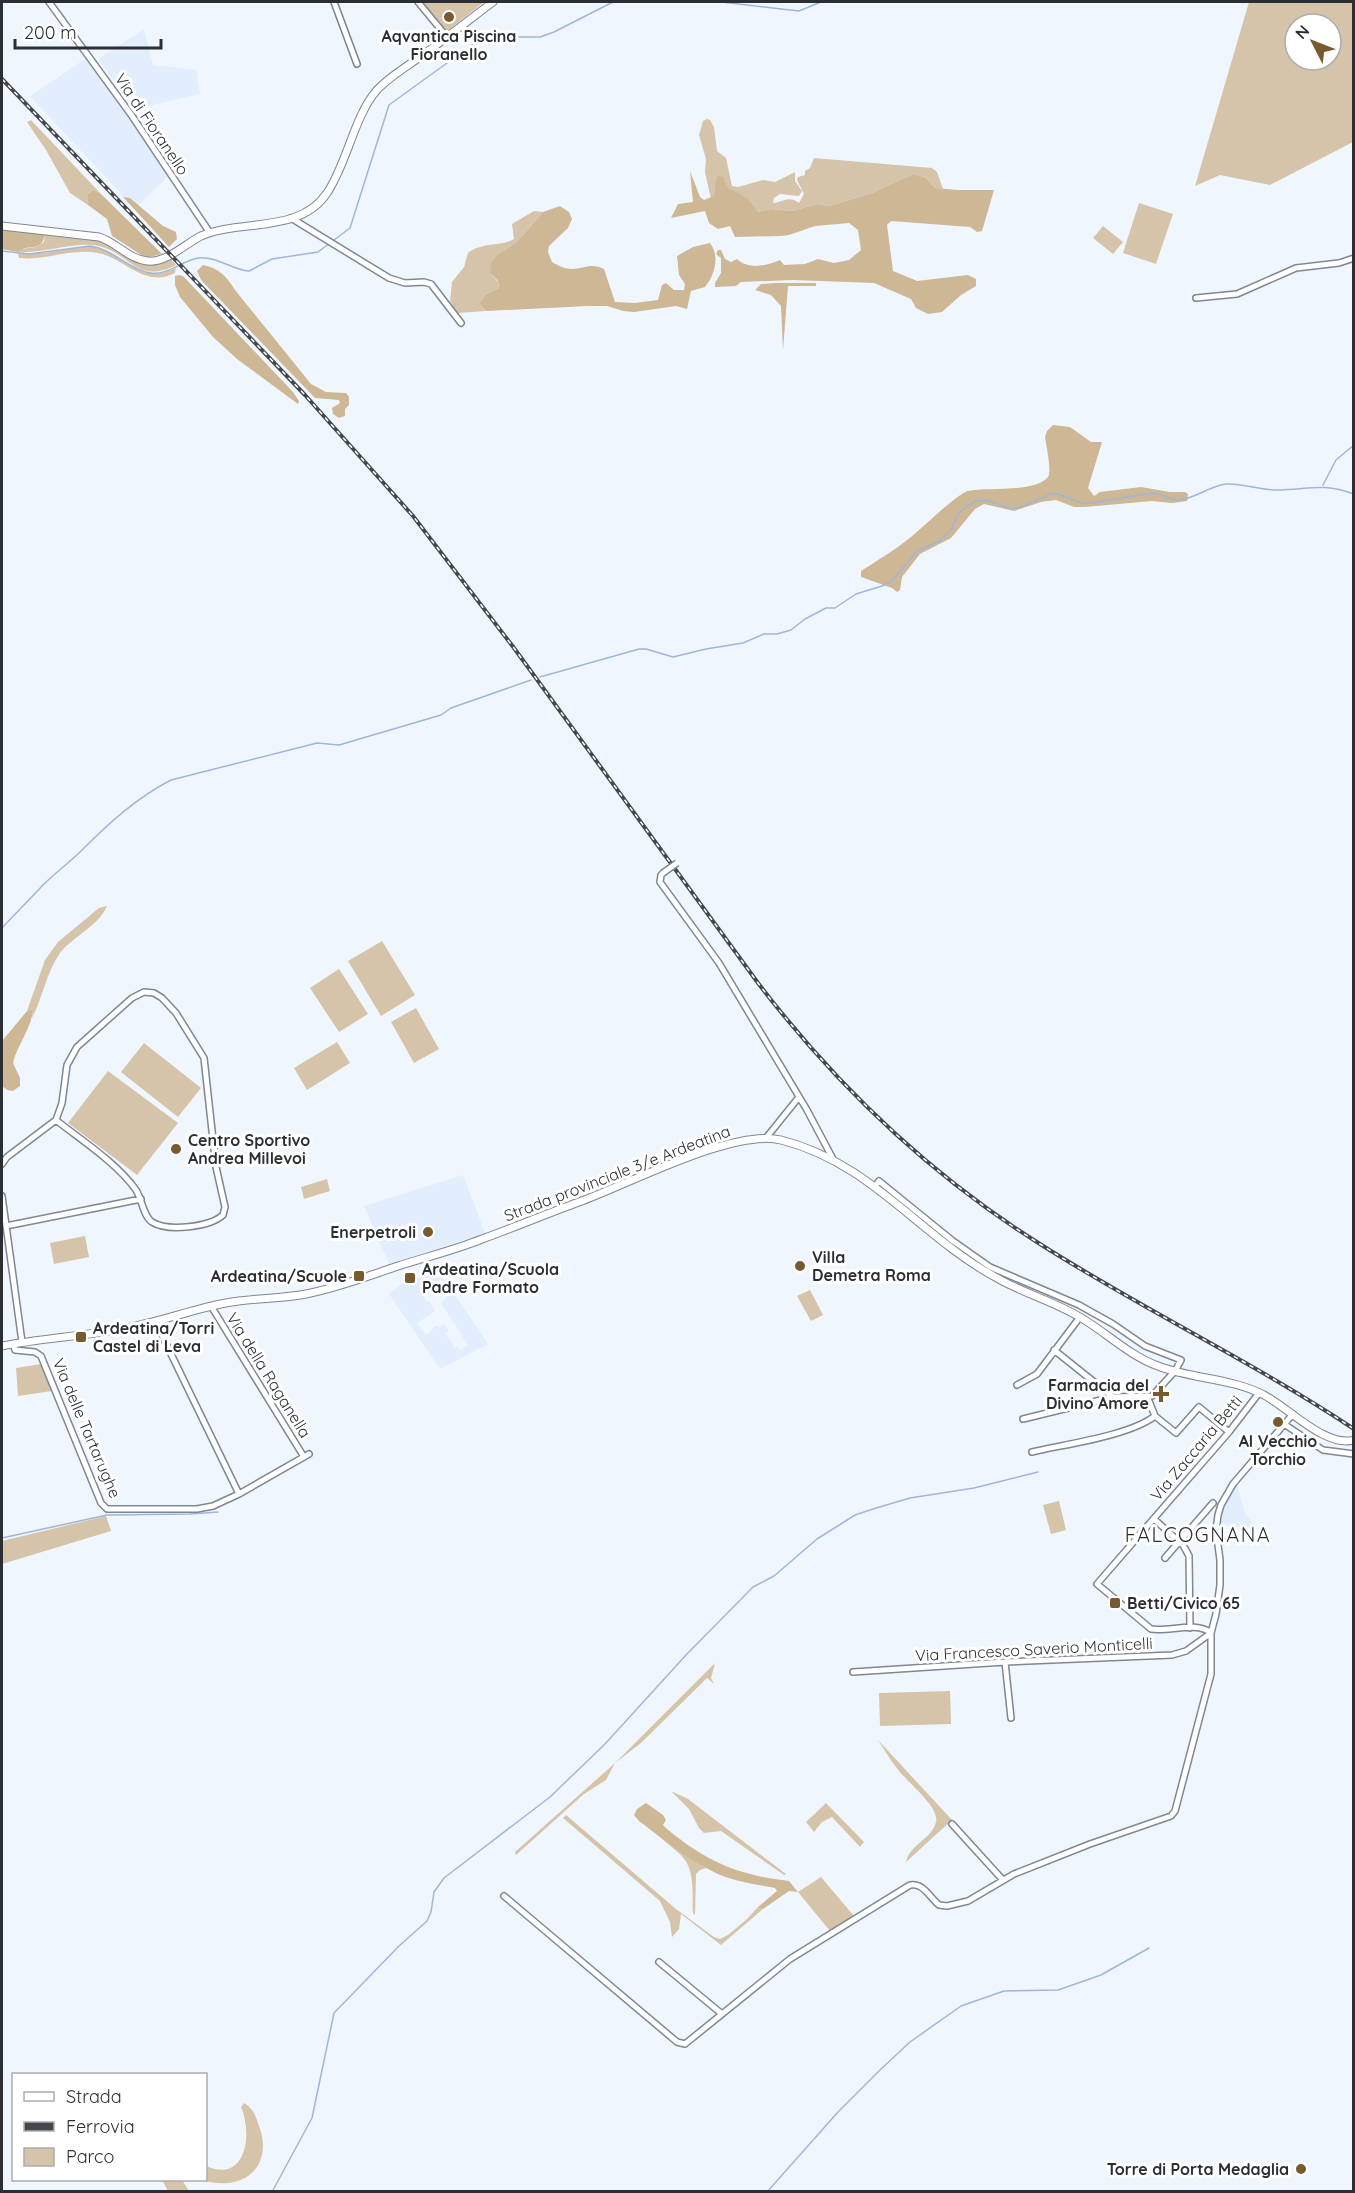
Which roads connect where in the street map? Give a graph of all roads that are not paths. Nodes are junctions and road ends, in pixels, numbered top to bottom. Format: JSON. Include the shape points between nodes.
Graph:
{"nodes":[{"id":1,"x":49,"y":2,"type":"edge"},
{"id":2,"x":334,"y":2,"type":"edge"},
{"id":3,"x":418,"y":2,"type":"edge"},
{"id":4,"x":493,"y":2,"type":"edge"},
{"id":5,"x":447,"y":37,"type":"junction"},
{"id":6,"x":357,"y":64,"type":"dead end"},
{"id":7,"x":291,"y":219,"type":"junction"},
{"id":8,"x":2,"y":226,"type":"edge"},
{"id":9,"x":210,"y":233,"type":"junction"},
{"id":10,"x":1353,"y":258,"type":"edge"},
{"id":11,"x":1196,"y":298,"type":"dead end"},
{"id":12,"x":461,"y":323,"type":"dead end"},
{"id":13,"x":676,"y":863,"type":"dead end"},
{"id":14,"x":799,"y":1097,"type":"junction"},
{"id":15,"x":56,"y":1120,"type":"junction"},
{"id":16,"x":766,"y":1138,"type":"junction"},
{"id":17,"x":834,"y":1161,"type":"junction"},
{"id":18,"x":2,"y":1164,"type":"edge"},
{"id":19,"x":875,"y":1186,"type":"junction"},
{"id":20,"x":2,"y":1196,"type":"edge"},
{"id":21,"x":141,"y":1199,"type":"junction"},
{"id":22,"x":6,"y":1226,"type":"junction"},
{"id":23,"x":211,"y":1306,"type":"junction"},
{"id":24,"x":155,"y":1321,"type":"junction"},
{"id":25,"x":1077,"y":1321,"type":"dead end"},
{"id":26,"x":22,"y":1342,"type":"junction"},
{"id":27,"x":13,"y":1344,"type":"junction"},
{"id":28,"x":2,"y":1346,"type":"edge"},
{"id":29,"x":1054,"y":1350,"type":"junction"},
{"id":30,"x":1175,"y":1371,"type":"junction"},
{"id":31,"x":1017,"y":1385,"type":"dead end"},
{"id":32,"x":1259,"y":1393,"type":"junction"},
{"id":33,"x":1113,"y":1396,"type":"junction"},
{"id":34,"x":1147,"y":1396,"type":"junction"},
{"id":35,"x":1293,"y":1413,"type":"junction"},
{"id":36,"x":1155,"y":1416,"type":"junction"},
{"id":37,"x":1023,"y":1419,"type":"dead end"},
{"id":38,"x":1284,"y":1424,"type":"junction"},
{"id":39,"x":1229,"y":1432,"type":"junction"},
{"id":40,"x":1353,"y":1440,"type":"edge"},
{"id":41,"x":1032,"y":1452,"type":"dead end"},
{"id":42,"x":1353,"y":1454,"type":"edge"},
{"id":43,"x":307,"y":1456,"type":"joint"},
{"id":44,"x":239,"y":1494,"type":"junction"},
{"id":45,"x":1213,"y":1503,"type":"dead end"},
{"id":46,"x":1154,"y":1519,"type":"junction"},
{"id":47,"x":1179,"y":1542,"type":"junction"},
{"id":48,"x":1165,"y":1558,"type":"dead end"},
{"id":49,"x":1190,"y":1628,"type":"junction"},
{"id":50,"x":1211,"y":1633,"type":"junction"},
{"id":51,"x":1005,"y":1662,"type":"junction"},
{"id":52,"x":853,"y":1672,"type":"dead end"},
{"id":53,"x":1011,"y":1718,"type":"dead end"},
{"id":54,"x":952,"y":1824,"type":"dead end"},
{"id":55,"x":1002,"y":1879,"type":"junction"},
{"id":56,"x":504,"y":1896,"type":"dead end"},
{"id":57,"x":659,"y":1962,"type":"dead end"},
{"id":58,"x":722,"y":2014,"type":"junction"}],
"edges":[{"from":1,"to":9,"type":"street","name":"Via di Fioranello"},
{"from":2,"to":6,"type":"street"},
{"from":3,"to":5,"type":"street"},
{"from":4,"to":5,"type":"main road"},
{"from":5,"to":7,"type":"main road","via":[[377,90],[328,192],[314,207]]},
{"from":7,"to":9,"type":"main road"},
{"from":7,"to":12,"type":"street","via":[[389,278],[405,284],[431,284]]},
{"from":8,"to":9,"type":"main road","via":[[99,237],[147,261],[163,258]]},
{"from":10,"to":11,"type":"street","via":[[1296,268],[1237,294]]},
{"from":13,"to":14,"type":"street","bridge":true,"via":[[661,875],[660,882],[719,963]]},
{"from":14,"to":16,"type":"street"},
{"from":14,"to":17,"type":"street"},
{"from":15,"to":18,"type":"street"},
{"from":15,"to":21,"type":"street","via":[[119,1171]]},
{"from":15,"to":21,"type":"street","via":[[67,1065],[77,1047],[134,996],[144,992],[164,1000],[204,1058],[224,1211],[220,1217],[204,1223],[168,1226],[148,1218]]},
{"from":16,"to":17,"type":"main road","name":"Strada provinciale 3/e Ardeatina"},
{"from":16,"to":23,"type":"main road","name":"Strada provinciale 3/e Ardeatina","via":[[688,1158],[478,1241],[332,1287]]},
{"from":17,"to":19,"type":"main road","name":"Strada provinciale 3/e Ardeatina"},
{"from":19,"to":30,"type":"main road","name":"Strada provinciale 3/e Ardeatina","via":[[992,1276],[1080,1316],[1147,1361]]},
{"from":19,"to":30,"type":"street","via":[[879,1181],[990,1267],[1079,1305],[1145,1346],[1181,1360]]},
{"from":20,"to":22,"type":"street"},
{"from":21,"to":22,"type":"street"},
{"from":22,"to":26,"type":"street"},
{"from":23,"to":24,"type":"main road","name":"Strada provinciale 3/e Ardeatina"},
{"from":23,"to":43,"type":"street","name":"Via della Raganella"},
{"from":24,"to":26,"type":"main road","name":"Strada provinciale 3/e Ardeatina"},
{"from":24,"to":44,"type":"street"},
{"from":25,"to":29,"type":"street"},
{"from":26,"to":27,"type":"main road","name":"Strada provinciale 3/e Ardeatina"},
{"from":27,"to":28,"type":"main road","name":"Strada provinciale 3/e Ardeatina"},
{"from":27,"to":44,"type":"street","name":"Via delle Tartarughe","via":[[17,1350],[41,1356],[104,1508],[204,1508]]},
{"from":29,"to":31,"type":"street","via":[[1035,1376]]},
{"from":29,"to":33,"type":"street"},
{"from":30,"to":32,"type":"main road","name":"Strada provinciale 3/e Ardeatina"},
{"from":30,"to":34,"type":"street","via":[[1152,1396]]},
{"from":32,"to":35,"type":"main road","name":"Strada provinciale 3/e Ardeatina"},
{"from":32,"to":39,"type":"street","name":"Via Zaccaria Betti"},
{"from":33,"to":34,"type":"street"},
{"from":33,"to":37,"type":"street"},
{"from":34,"to":36,"type":"street"},
{"from":35,"to":38,"type":"street"},
{"from":35,"to":40,"type":"main road","name":"Strada provinciale 3/e Ardeatina","via":[[1330,1439]]},
{"from":36,"to":39,"type":"street","via":[[1176,1433],[1199,1407]]},
{"from":36,"to":41,"type":"street","via":[[1126,1431]]},
{"from":38,"to":42,"type":"street","via":[[1323,1450]]},
{"from":38,"to":50,"type":"street","via":[[1221,1505],[1216,1530],[1220,1585]]},
{"from":39,"to":46,"type":"street","name":"Via Zaccaria Betti"},
{"from":43,"to":44,"type":"street","name":"Via delle Tartarughe"},
{"from":45,"to":47,"type":"street"},
{"from":46,"to":47,"type":"street"},
{"from":46,"to":49,"type":"street","name":"Via Zaccaria Betti","via":[[1097,1584],[1151,1629]]},
{"from":47,"to":48,"type":"street"},
{"from":47,"to":49,"type":"street","via":[[1191,1563]]},
{"from":49,"to":50,"type":"street","name":"Via Zaccaria Betti"},
{"from":50,"to":51,"type":"street","name":"Via Francesco Saverio Monticelli","via":[[1190,1649],[1172,1655]]},
{"from":50,"to":55,"type":"street","via":[[1211,1674],[1171,1816]]},
{"from":51,"to":52,"type":"street","name":"Via Francesco Saverio Monticelli"},
{"from":51,"to":53,"type":"street"},
{"from":54,"to":55,"type":"street"},
{"from":55,"to":58,"type":"street","via":[[968,1901],[947,1906],[939,1905],[918,1885],[910,1885],[789,1959]]},
{"from":56,"to":58,"type":"street","via":[[680,2044],[690,2042]]},
{"from":57,"to":58,"type":"street"}]}
